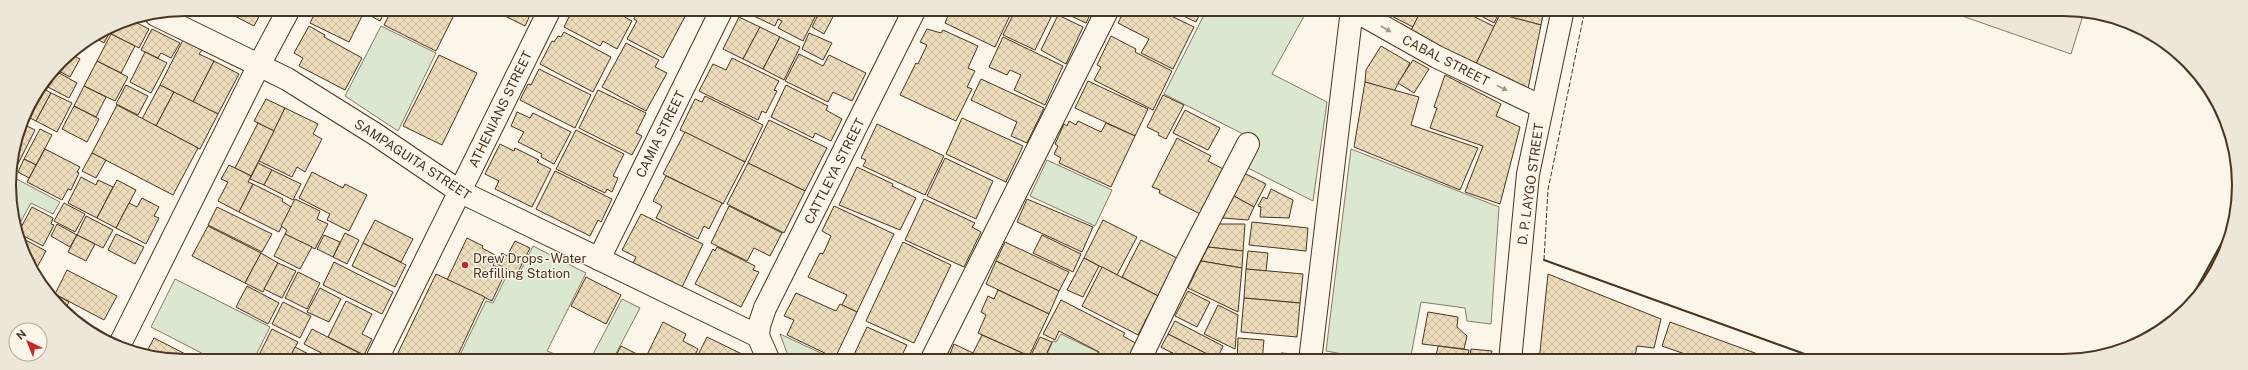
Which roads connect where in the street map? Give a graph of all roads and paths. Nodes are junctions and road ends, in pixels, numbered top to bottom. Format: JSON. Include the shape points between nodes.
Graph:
{"nodes":[{"id":1,"x":285,"y":16,"type":"edge"},
{"id":2,"x":546,"y":16,"type":"edge"},
{"id":3,"x":719,"y":16,"type":"edge"},
{"id":4,"x":911,"y":16,"type":"edge"},
{"id":5,"x":1104,"y":16,"type":"edge"},
{"id":6,"x":1351,"y":16,"type":"edge"},
{"id":7,"x":1364,"y":16,"type":"edge"},
{"id":8,"x":1562,"y":16,"type":"edge"},
{"id":9,"x":161,"y":17,"type":"edge"},
{"id":10,"x":259,"y":65,"type":"junction"},
{"id":11,"x":1542,"y":107,"type":"junction"},
{"id":12,"x":1248,"y":144,"type":"dead end"},
{"id":13,"x":459,"y":191,"type":"junction"},
{"id":14,"x":599,"y":259,"type":"junction"},
{"id":15,"x":758,"y":336,"type":"junction"},
{"id":16,"x":121,"y":341,"type":"edge"},
{"id":17,"x":379,"y":354,"type":"edge"},
{"id":18,"x":766,"y":354,"type":"edge"},
{"id":19,"x":935,"y":354,"type":"edge"},
{"id":20,"x":1142,"y":354,"type":"edge"},
{"id":21,"x":1311,"y":354,"type":"edge"},
{"id":22,"x":1511,"y":354,"type":"edge"}],
"edges":[{"from":1,"to":10,"type":"street"},
{"from":2,"to":13,"type":"street","name":"ATHENIANS STREET"},
{"from":3,"to":14,"type":"street","name":"CAMIA STREET"},
{"from":4,"to":15,"type":"street","name":"CATTLEYA STREET","via":[[765,308]]},
{"from":5,"to":19,"type":"street"},
{"from":6,"to":21,"type":"street"},
{"from":7,"to":11,"type":"street","name":"CABAL STREET","one_way":true,"via":[[1431,54]]},
{"from":8,"to":11,"type":"street","name":"D. P. LAYGO STREET"},
{"from":9,"to":10,"type":"street","name":"SAMPAGUITA STREET"},
{"from":10,"to":13,"type":"street","name":"SAMPAGUITA STREET","via":[[287,79],[375,134]]},
{"from":10,"to":16,"type":"street"},
{"from":11,"to":22,"type":"street","name":"D. P. LAYGO STREET","via":[[1526,193]]},
{"from":12,"to":20,"type":"street"},
{"from":13,"to":14,"type":"street","name":"SAMPAGUITA STREET"},
{"from":13,"to":17,"type":"street","name":"ATHENIANS STREET"},
{"from":14,"to":15,"type":"street","name":"SAMPAGUITA STREET"},
{"from":15,"to":18,"type":"street"}]}
